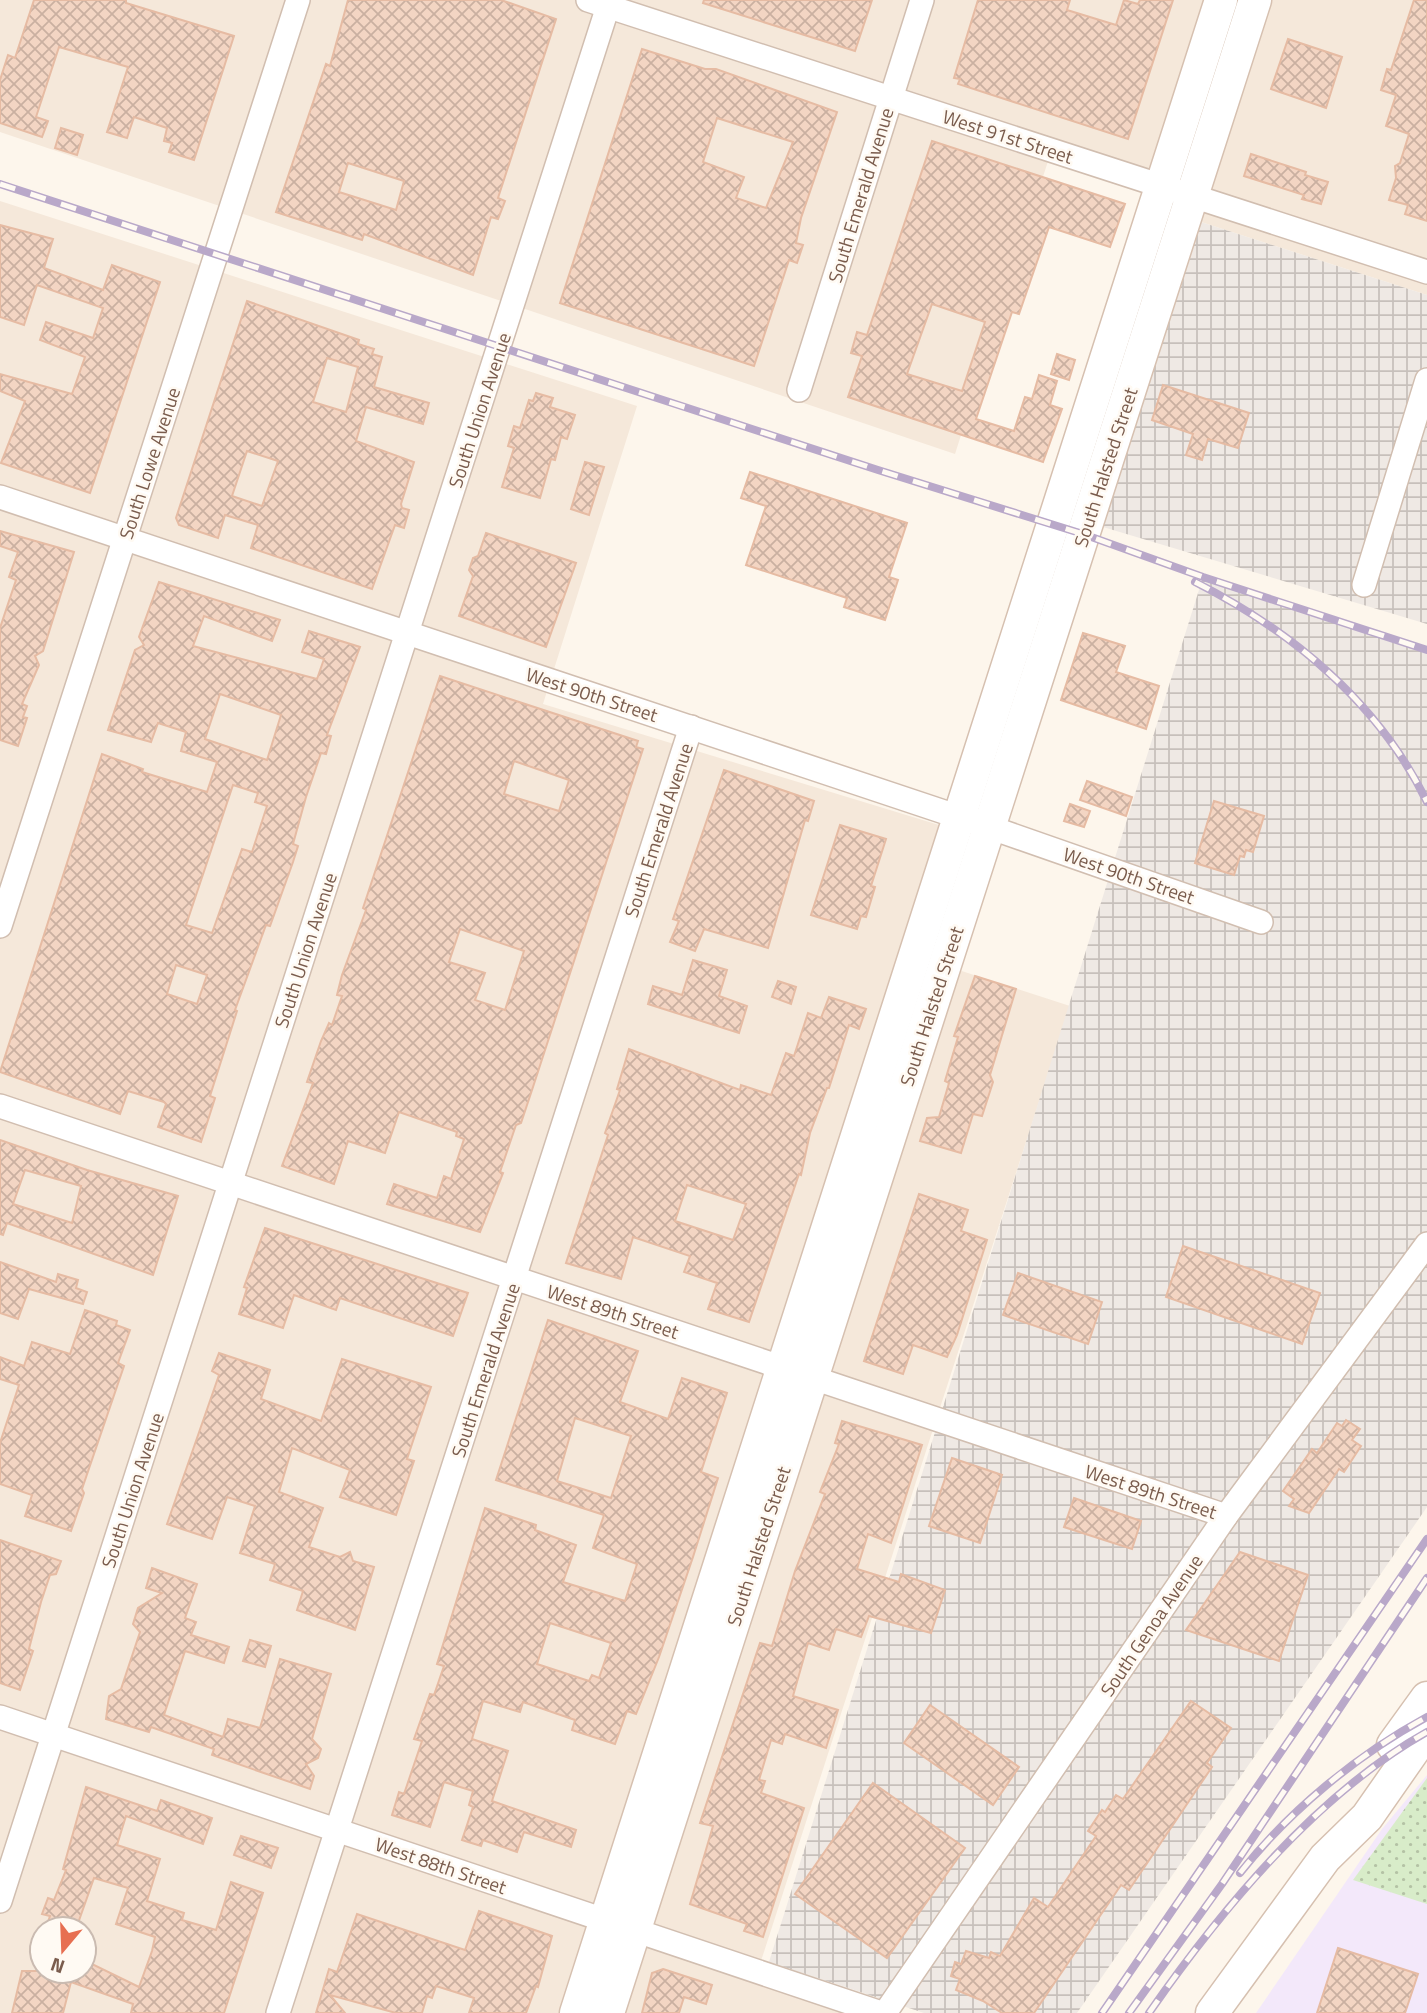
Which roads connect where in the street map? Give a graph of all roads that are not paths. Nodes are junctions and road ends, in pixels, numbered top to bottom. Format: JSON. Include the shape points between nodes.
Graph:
{"nodes":[{"id":1,"x":298,"y":0,"type":"edge"},
{"id":2,"x":922,"y":0,"type":"edge"},
{"id":3,"x":1222,"y":0,"type":"edge"},
{"id":4,"x":1255,"y":0,"type":"edge"},
{"id":5,"x":602,"y":2,"type":"edge"},
{"id":6,"x":891,"y":98,"type":"junction"},
{"id":7,"x":1177,"y":191,"type":"junction"},
{"id":8,"x":1427,"y":272,"type":"edge"},
{"id":9,"x":1427,"y":380,"type":"edge"},
{"id":10,"x":799,"y":390,"type":"dead end"},
{"id":11,"x":0,"y":497,"type":"edge"},
{"id":12,"x":124,"y":538,"type":"junction"},
{"id":13,"x":1364,"y":584,"type":"dead end"},
{"id":14,"x":407,"y":632,"type":"junction"},
{"id":15,"x":691,"y":727,"type":"junction"},
{"id":16,"x":960,"y":817,"type":"junction"},
{"id":17,"x":989,"y":827,"type":"junction"},
{"id":18,"x":1261,"y":922,"type":"dead end"},
{"id":19,"x":0,"y":926,"type":"edge"},
{"id":20,"x":0,"y":1107,"type":"edge"},
{"id":21,"x":230,"y":1183,"type":"junction"},
{"id":22,"x":1427,"y":1244,"type":"edge"},
{"id":23,"x":514,"y":1278,"type":"junction"},
{"id":24,"x":783,"y":1368,"type":"junction"},
{"id":25,"x":812,"y":1378,"type":"junction"},
{"id":26,"x":1226,"y":1516,"type":"junction"},
{"id":27,"x":1427,"y":1698,"type":"edge"},
{"id":28,"x":0,"y":1717,"type":"edge"},
{"id":29,"x":1427,"y":1731,"type":"edge"},
{"id":30,"x":53,"y":1735,"type":"junction"},
{"id":31,"x":337,"y":1830,"type":"junction"},
{"id":32,"x":1325,"y":1858,"type":"junction"},
{"id":33,"x":0,"y":1900,"type":"edge"},
{"id":34,"x":606,"y":1920,"type":"junction"},
{"id":35,"x":636,"y":1931,"type":"junction"},
{"id":36,"x":278,"y":2013,"type":"edge"},
{"id":37,"x":576,"y":2013,"type":"edge"},
{"id":38,"x":608,"y":2013,"type":"edge"},
{"id":39,"x":883,"y":2013,"type":"edge"},
{"id":40,"x":1212,"y":2013,"type":"edge"}],
"edges":[{"from":1,"to":12,"type":"street","name":"South Lowe Avenue"},
{"from":2,"to":6,"type":"street","name":"South Emerald Avenue"},
{"from":3,"to":7,"type":"main road","name":"South Halsted Street"},
{"from":4,"to":7,"type":"main road","name":"South Halsted Street"},
{"from":5,"to":6,"type":"street","name":"West 91st Street"},
{"from":5,"to":14,"type":"street","name":"South Union Avenue"},
{"from":6,"to":7,"type":"street","name":"West 91st Street"},
{"from":6,"to":10,"type":"street","name":"South Emerald Avenue"},
{"from":7,"to":8,"type":"street","name":"West 91st Street"},
{"from":7,"to":16,"type":"main road","name":"South Halsted Street"},
{"from":7,"to":17,"type":"main road","name":"South Halsted Street"},
{"from":9,"to":13,"type":"street"},
{"from":11,"to":12,"type":"street","name":"West 90th Street"},
{"from":12,"to":14,"type":"street","name":"West 90th Street"},
{"from":12,"to":19,"type":"street","name":"South Lowe Avenue"},
{"from":14,"to":15,"type":"street","name":"West 90th Street"},
{"from":14,"to":21,"type":"street","name":"South Union Avenue"},
{"from":15,"to":16,"type":"street","name":"West 90th Street"},
{"from":15,"to":23,"type":"street","name":"South Emerald Avenue"},
{"from":16,"to":17,"type":"street","name":"West 90th Street"},
{"from":16,"to":24,"type":"main road","name":"South Halsted Street"},
{"from":17,"to":18,"type":"street","name":"West 90th Street"},
{"from":17,"to":25,"type":"main road","name":"South Halsted Street"},
{"from":20,"to":21,"type":"street","name":"West 89th Street"},
{"from":21,"to":23,"type":"street","name":"West 89th Street"},
{"from":21,"to":30,"type":"street","name":"South Union Avenue"},
{"from":22,"to":26,"type":"street","name":"South Genoa Avenue"},
{"from":23,"to":24,"type":"street","name":"West 89th Street"},
{"from":23,"to":31,"type":"street","name":"South Emerald Avenue"},
{"from":24,"to":25,"type":"street","name":"West 89th Street"},
{"from":24,"to":34,"type":"main road","name":"South Halsted Street"},
{"from":25,"to":26,"type":"street","name":"West 89th Street"},
{"from":25,"to":35,"type":"main road","name":"South Halsted Street"},
{"from":26,"to":39,"type":"street","name":"South Genoa Avenue"},
{"from":27,"to":32,"type":"main road","via":[[1348,1808]]},
{"from":28,"to":30,"type":"street","name":"West 88th Street"},
{"from":29,"to":32,"type":"main road","via":[[1367,1817]]},
{"from":30,"to":31,"type":"street","name":"West 88th Street"},
{"from":30,"to":33,"type":"street","name":"South Union Avenue"},
{"from":31,"to":34,"type":"street","name":"West 88th Street"},
{"from":31,"to":36,"type":"street","name":"South Emerald Avenue"},
{"from":32,"to":40,"type":"main road"},
{"from":34,"to":35,"type":"street","name":"West 88th Street"},
{"from":34,"to":37,"type":"main road","name":"South Halsted Street"},
{"from":35,"to":38,"type":"main road","name":"South Halsted Street"},
{"from":35,"to":39,"type":"street","name":"West 88th Street"}]}
